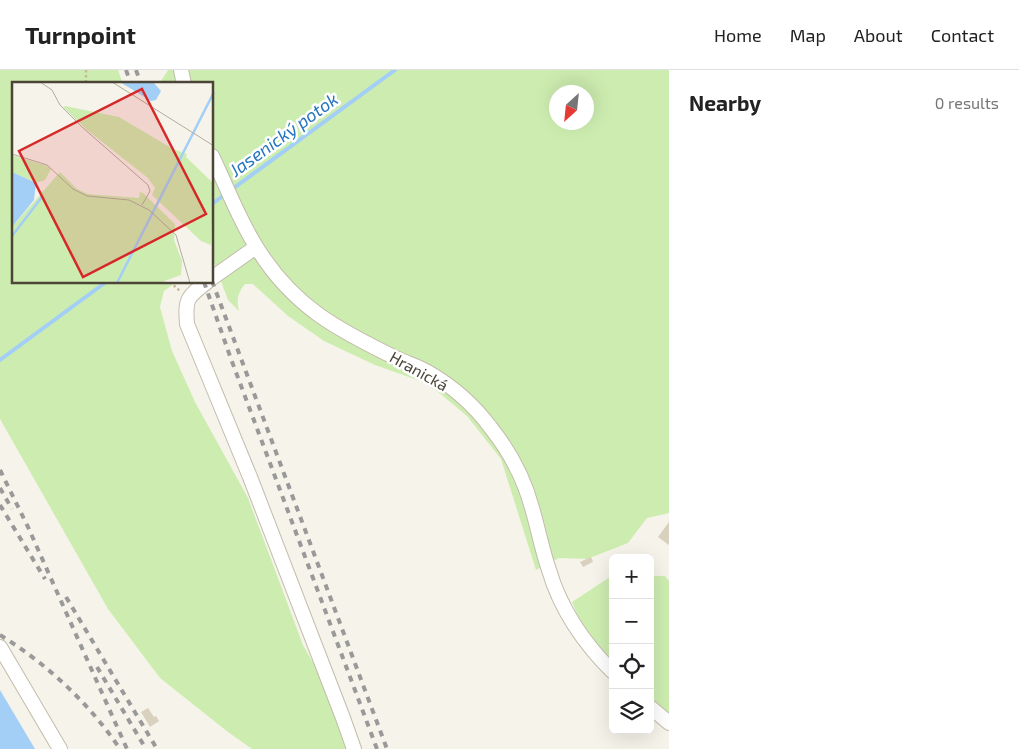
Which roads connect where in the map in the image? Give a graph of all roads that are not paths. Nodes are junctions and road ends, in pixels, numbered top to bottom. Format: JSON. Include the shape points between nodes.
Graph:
{"nodes":[{"id":1,"x":214,"y":160,"type":"edge"},
{"id":2,"x":256,"y":247,"type":"junction"},
{"id":3,"x":214,"y":277,"type":"edge"},
{"id":4,"x":204,"y":284,"type":"edge"},
{"id":5,"x":0,"y":647,"type":"edge"},
{"id":6,"x":609,"y":667,"type":"edge"},
{"id":7,"x":654,"y":710,"type":"edge"},
{"id":8,"x":669,"y":723,"type":"edge"},
{"id":9,"x":60,"y":749,"type":"edge"},
{"id":10,"x":354,"y":749,"type":"edge"}],
"edges":[{"from":1,"to":2,"type":"street","name":"Hranická"},
{"from":2,"to":3,"type":"street"},
{"from":2,"to":6,"type":"street","name":"Hranická","via":[[284,283],[320,316],[426,371],[455,391],[491,427],[509,452],[526,490],[560,600],[577,628]]},
{"from":4,"to":10,"type":"street","via":[[189,299],[187,324],[250,477]]},
{"from":5,"to":9,"type":"street"},
{"from":7,"to":8,"type":"street"}]}
